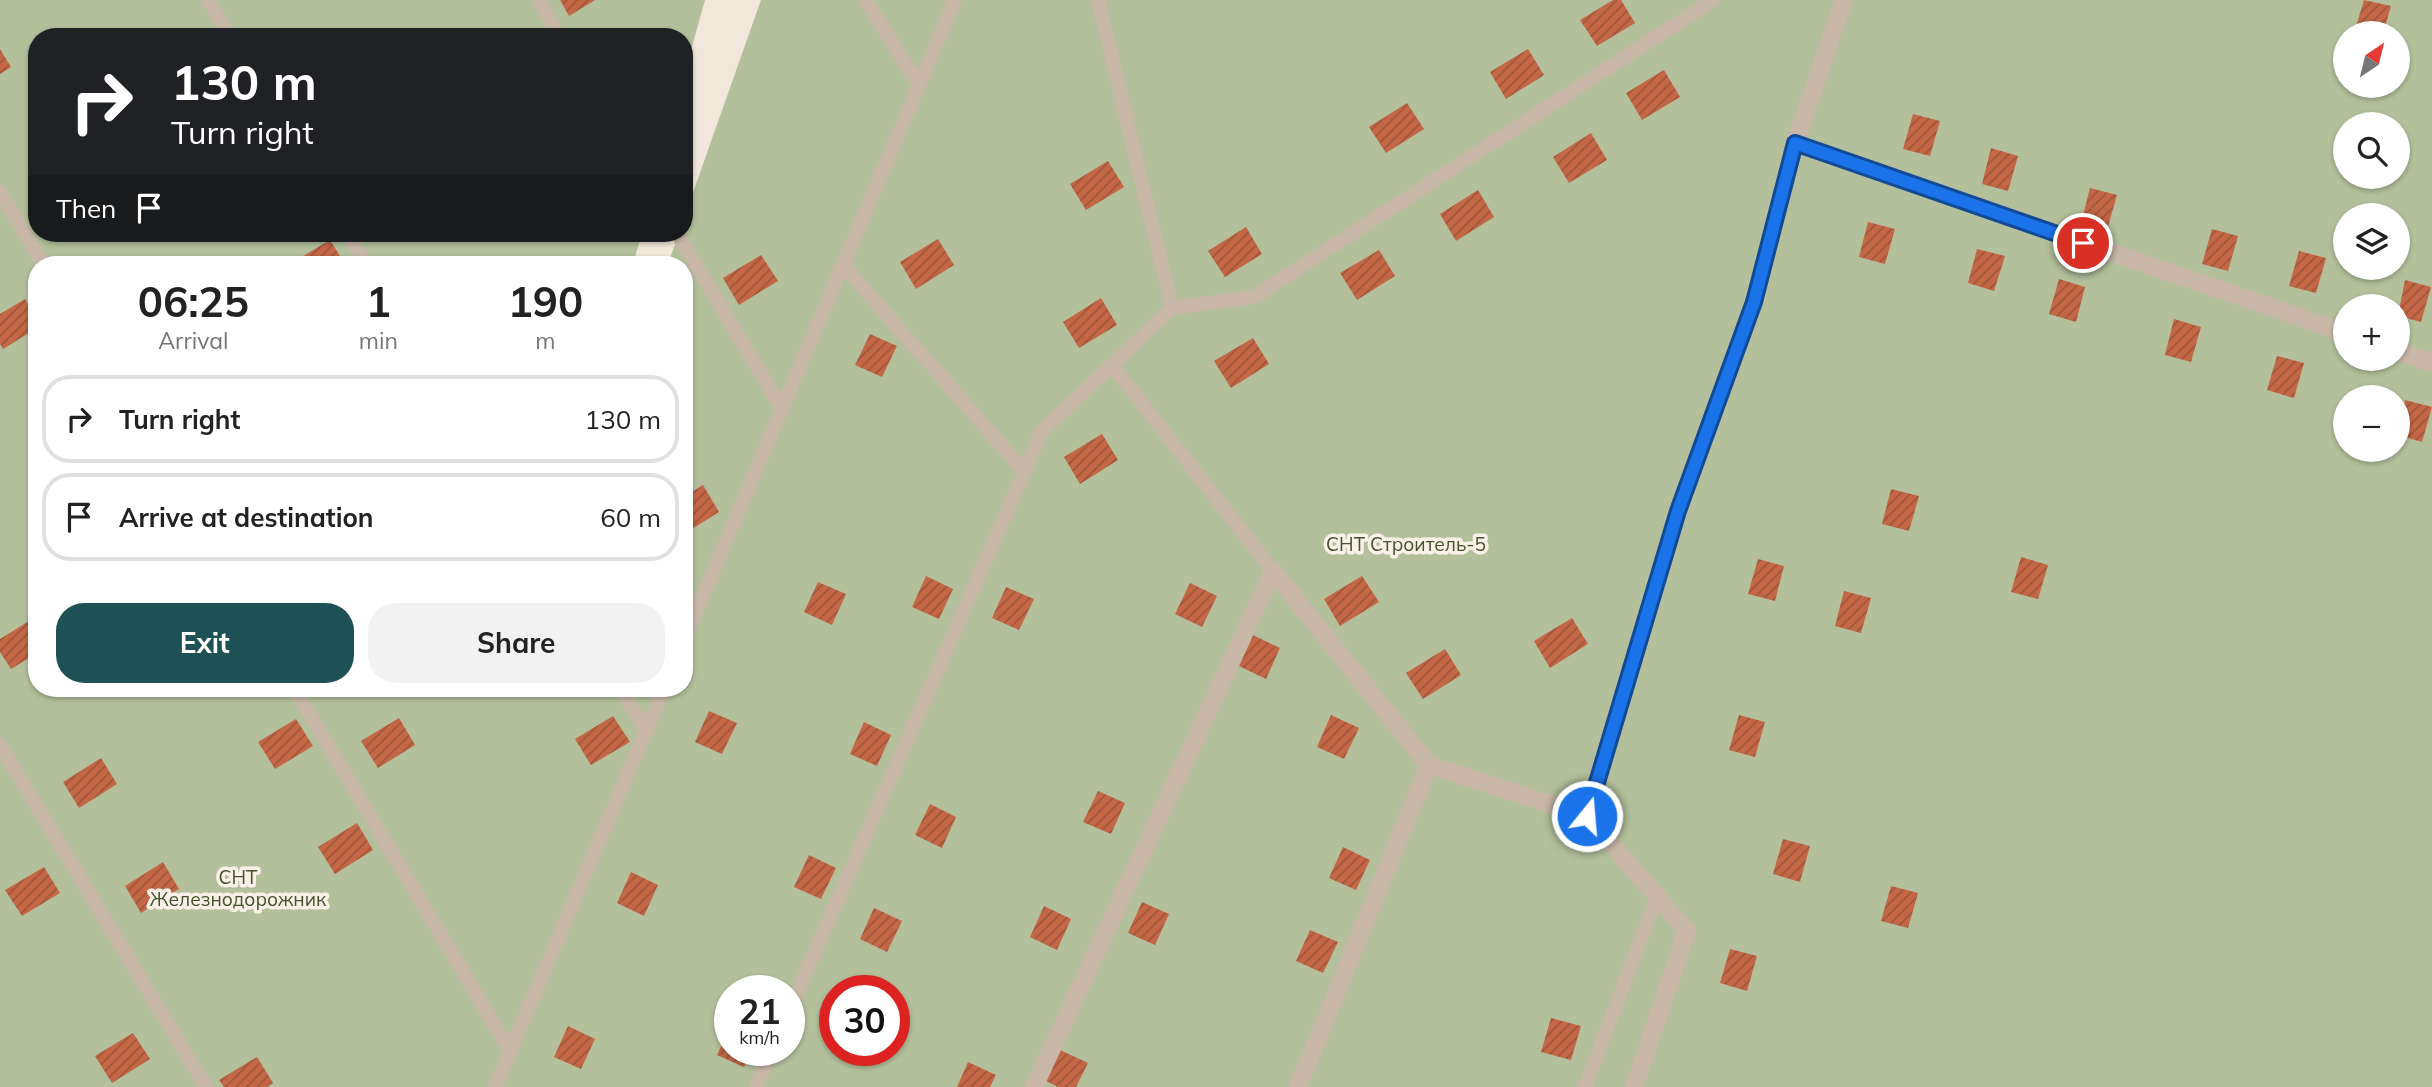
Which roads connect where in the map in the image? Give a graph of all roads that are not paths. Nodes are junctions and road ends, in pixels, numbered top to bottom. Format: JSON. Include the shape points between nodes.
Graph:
{"nodes":[{"id":1,"x":208,"y":0,"type":"edge"},
{"id":2,"x":538,"y":0,"type":"edge"},
{"id":3,"x":866,"y":0,"type":"edge"},
{"id":4,"x":955,"y":0,"type":"edge"},
{"id":5,"x":1098,"y":0,"type":"edge"},
{"id":6,"x":1713,"y":0,"type":"edge"},
{"id":7,"x":1844,"y":0,"type":"edge"},
{"id":8,"x":225,"y":28,"type":"edge"},
{"id":9,"x":555,"y":28,"type":"edge"},
{"id":10,"x":919,"y":86,"type":"junction"},
{"id":11,"x":1795,"y":143,"type":"junction"},
{"id":12,"x":0,"y":192,"type":"edge"},
{"id":13,"x":28,"y":239,"type":"edge"},
{"id":14,"x":693,"y":260,"type":"edge"},
{"id":15,"x":843,"y":265,"type":"junction"},
{"id":16,"x":1172,"y":308,"type":"junction"},
{"id":17,"x":2333,"y":329,"type":"edge"},
{"id":18,"x":2410,"y":355,"type":"edge"},
{"id":19,"x":2432,"y":363,"type":"edge"},
{"id":20,"x":1112,"y":365,"type":"junction"},
{"id":21,"x":782,"y":409,"type":"junction"},
{"id":22,"x":1025,"y":472,"type":"junction"},
{"id":23,"x":1273,"y":571,"type":"junction"},
{"id":24,"x":693,"y":619,"type":"edge"},
{"id":25,"x":299,"y":697,"type":"edge"},
{"id":26,"x":625,"y":697,"type":"edge"},
{"id":27,"x":660,"y":697,"type":"edge"},
{"id":28,"x":646,"y":731,"type":"junction"},
{"id":29,"x":0,"y":745,"type":"edge"},
{"id":30,"x":1429,"y":765,"type":"junction"},
{"id":31,"x":1587,"y":816,"type":"junction"},
{"id":32,"x":1657,"y":896,"type":"junction"},
{"id":33,"x":805,"y":975,"type":"edge"},
{"id":34,"x":510,"y":1051,"type":"junction"},
{"id":35,"x":765,"y":1066,"type":"edge"},
{"id":36,"x":206,"y":1087,"type":"edge"},
{"id":37,"x":495,"y":1087,"type":"edge"},
{"id":38,"x":756,"y":1087,"type":"edge"},
{"id":39,"x":1034,"y":1087,"type":"edge"},
{"id":40,"x":1298,"y":1087,"type":"edge"},
{"id":41,"x":1585,"y":1087,"type":"edge"},
{"id":42,"x":1633,"y":1087,"type":"edge"}],
"edges":[{"from":1,"to":8,"type":"lane"},
{"from":2,"to":9,"type":"lane"},
{"from":3,"to":10,"type":"lane"},
{"from":4,"to":10,"type":"lane"},
{"from":5,"to":16,"type":"lane"},
{"from":6,"to":16,"type":"lane","via":[[1254,297]]},
{"from":7,"to":11,"type":"street"},
{"from":10,"to":15,"type":"lane"},
{"from":11,"to":17,"type":"street"},
{"from":11,"to":31,"type":"street","via":[[1754,302],[1678,511]]},
{"from":12,"to":13,"type":"lane"},
{"from":14,"to":21,"type":"lane"},
{"from":15,"to":21,"type":"lane"},
{"from":15,"to":22,"type":"lane"},
{"from":16,"to":20,"type":"lane"},
{"from":18,"to":19,"type":"street"},
{"from":20,"to":22,"type":"lane","via":[[1042,431]]},
{"from":20,"to":23,"type":"lane"},
{"from":21,"to":24,"type":"lane"},
{"from":22,"to":33,"type":"lane"},
{"from":23,"to":30,"type":"street"},
{"from":23,"to":39,"type":"street"},
{"from":25,"to":34,"type":"lane"},
{"from":26,"to":28,"type":"lane"},
{"from":27,"to":28,"type":"lane"},
{"from":28,"to":34,"type":"lane"},
{"from":29,"to":36,"type":"lane"},
{"from":30,"to":31,"type":"street"},
{"from":30,"to":40,"type":"street"},
{"from":31,"to":32,"type":"street"},
{"from":32,"to":41,"type":"lane"},
{"from":32,"to":42,"type":"street","via":[[1687,931]]},
{"from":34,"to":37,"type":"lane"},
{"from":35,"to":38,"type":"lane"}]}
